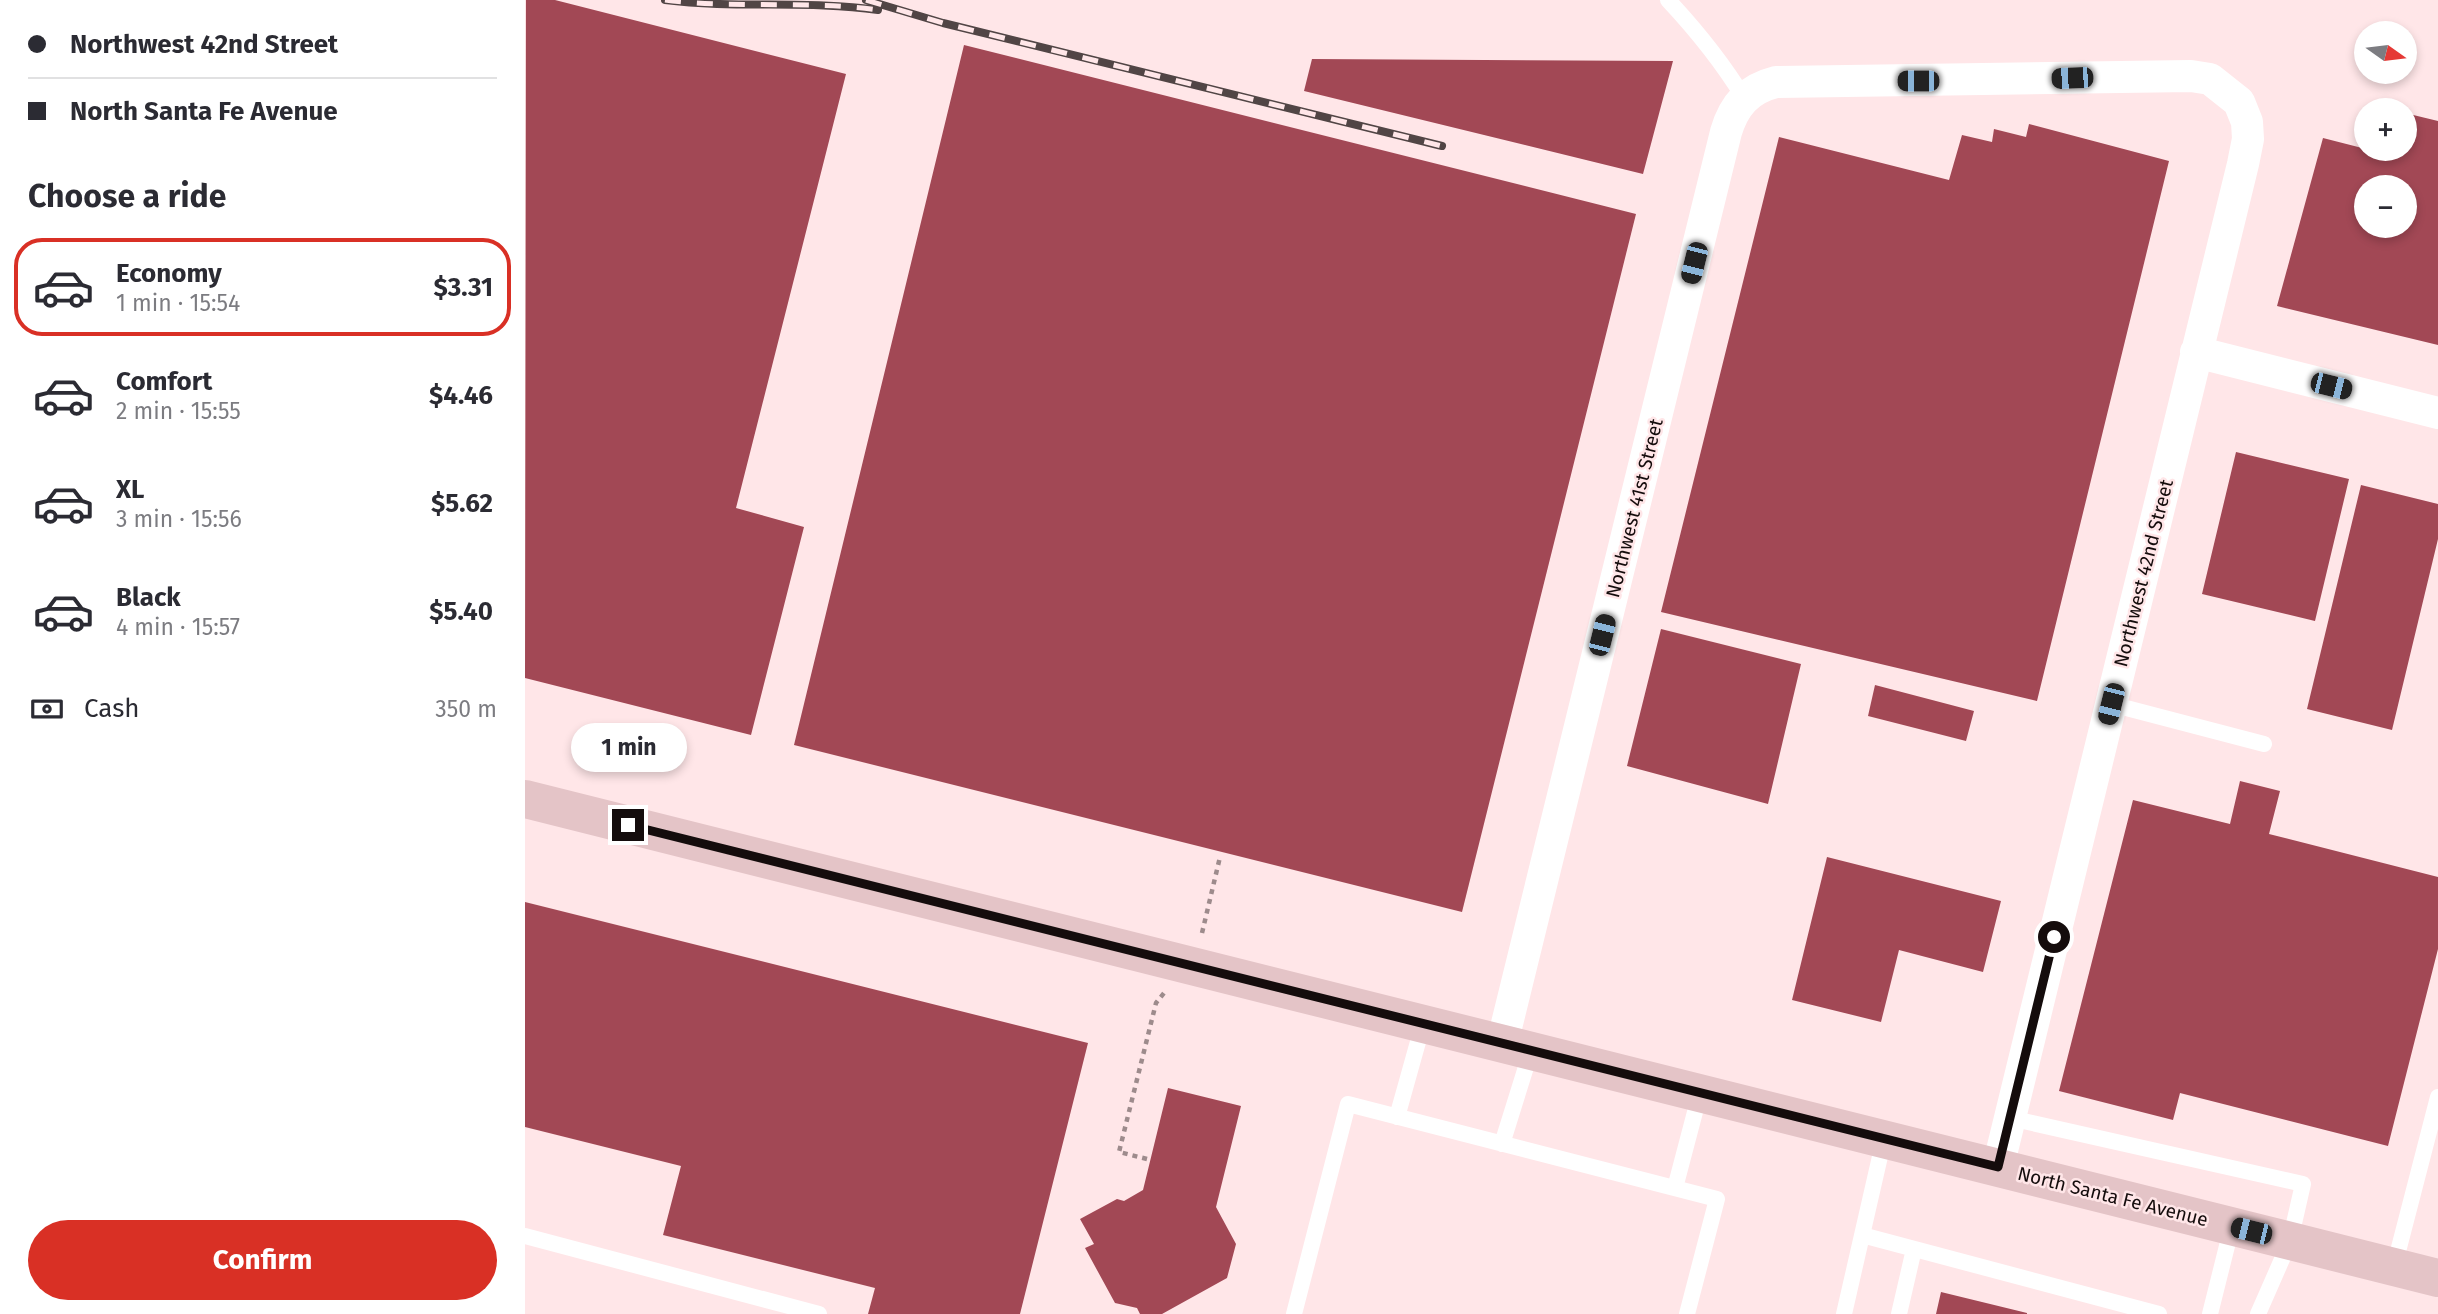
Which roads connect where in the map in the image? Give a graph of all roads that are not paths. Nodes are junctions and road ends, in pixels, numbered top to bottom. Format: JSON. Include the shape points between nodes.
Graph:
{"nodes":[{"id":1,"x":1668,"y":0,"type":"edge"},
{"id":2,"x":1744,"y":99,"type":"junction"},
{"id":3,"x":2196,"y":352,"type":"junction"},
{"id":4,"x":2438,"y":413,"type":"edge"},
{"id":5,"x":2111,"y":704,"type":"junction"},
{"id":6,"x":2264,"y":744,"type":"dead end"},
{"id":7,"x":525,"y":799,"type":"edge"},
{"id":8,"x":1423,"y":1024,"type":"junction"},
{"id":9,"x":1516,"y":1048,"type":"junction"},
{"id":10,"x":1700,"y":1093,"type":"junction"},
{"id":11,"x":2438,"y":1097,"type":"edge"},
{"id":12,"x":1397,"y":1117,"type":"junction"},
{"id":13,"x":2010,"y":1118,"type":"junction"},
{"id":14,"x":1884,"y":1139,"type":"junction"},
{"id":15,"x":1502,"y":1144,"type":"junction"},
{"id":16,"x":1998,"y":1167,"type":"junction"},
{"id":17,"x":1675,"y":1188,"type":"junction"},
{"id":18,"x":2232,"y":1226,"type":"junction"},
{"id":19,"x":1862,"y":1235,"type":"junction"},
{"id":20,"x":525,"y":1236,"type":"edge"},
{"id":21,"x":2290,"y":1241,"type":"junction"},
{"id":22,"x":1914,"y":1249,"type":"junction"},
{"id":23,"x":2395,"y":1267,"type":"junction"},
{"id":24,"x":2438,"y":1278,"type":"edge"},
{"id":25,"x":2137,"y":1311,"type":"edge"},
{"id":26,"x":819,"y":1314,"type":"edge"},
{"id":27,"x":1294,"y":1314,"type":"edge"},
{"id":28,"x":1687,"y":1314,"type":"edge"},
{"id":29,"x":1844,"y":1314,"type":"edge"},
{"id":30,"x":1899,"y":1314,"type":"edge"},
{"id":31,"x":2159,"y":1314,"type":"edge"},
{"id":32,"x":2210,"y":1314,"type":"edge"},
{"id":33,"x":2258,"y":1314,"type":"edge"}],
"edges":[{"from":1,"to":2,"type":"lane","via":[[1723,64]]},
{"from":2,"to":3,"type":"street","name":"Northwest 42nd Street","via":[[1776,82],[2171,74],[2210,79],[2239,102],[2248,139]]},
{"from":2,"to":9,"type":"street","name":"Northwest 41st Street","via":[[1731,115],[1726,132]]},
{"from":3,"to":4,"type":"street"},
{"from":3,"to":5,"type":"street","name":"Northwest 42nd Street"},
{"from":5,"to":6,"type":"lane"},
{"from":5,"to":13,"type":"street","name":"Northwest 42nd Street"},
{"from":7,"to":8,"type":"main road","name":"North Santa Fe Avenue"},
{"from":8,"to":9,"type":"main road","name":"North Santa Fe Avenue"},
{"from":8,"to":12,"type":"lane"},
{"from":9,"to":10,"type":"main road","name":"North Santa Fe Avenue"},
{"from":9,"to":15,"type":"lane"},
{"from":10,"to":14,"type":"main road","name":"North Santa Fe Avenue"},
{"from":10,"to":17,"type":"lane"},
{"from":11,"to":23,"type":"lane"},
{"from":12,"to":15,"type":"lane"},
{"from":12,"to":27,"type":"lane","via":[[1348,1104]]},
{"from":13,"to":16,"type":"street","name":"Northwest 42nd Street"},
{"from":13,"to":21,"type":"lane","via":[[2304,1184]]},
{"from":14,"to":16,"type":"main road","name":"North Santa Fe Avenue"},
{"from":14,"to":19,"type":"lane"},
{"from":15,"to":17,"type":"lane"},
{"from":16,"to":18,"type":"main road","name":"North Santa Fe Avenue"},
{"from":17,"to":28,"type":"lane","via":[[1717,1199]]},
{"from":18,"to":21,"type":"main road","name":"North Santa Fe Avenue"},
{"from":18,"to":32,"type":"lane"},
{"from":19,"to":22,"type":"lane"},
{"from":19,"to":29,"type":"lane"},
{"from":20,"to":26,"type":"lane"},
{"from":21,"to":23,"type":"main road","name":"North Santa Fe Avenue"},
{"from":21,"to":33,"type":"lane"},
{"from":22,"to":25,"type":"lane"},
{"from":22,"to":30,"type":"lane"},
{"from":23,"to":24,"type":"main road","name":"North Santa Fe Avenue"},
{"from":25,"to":31,"type":"lane"}]}
